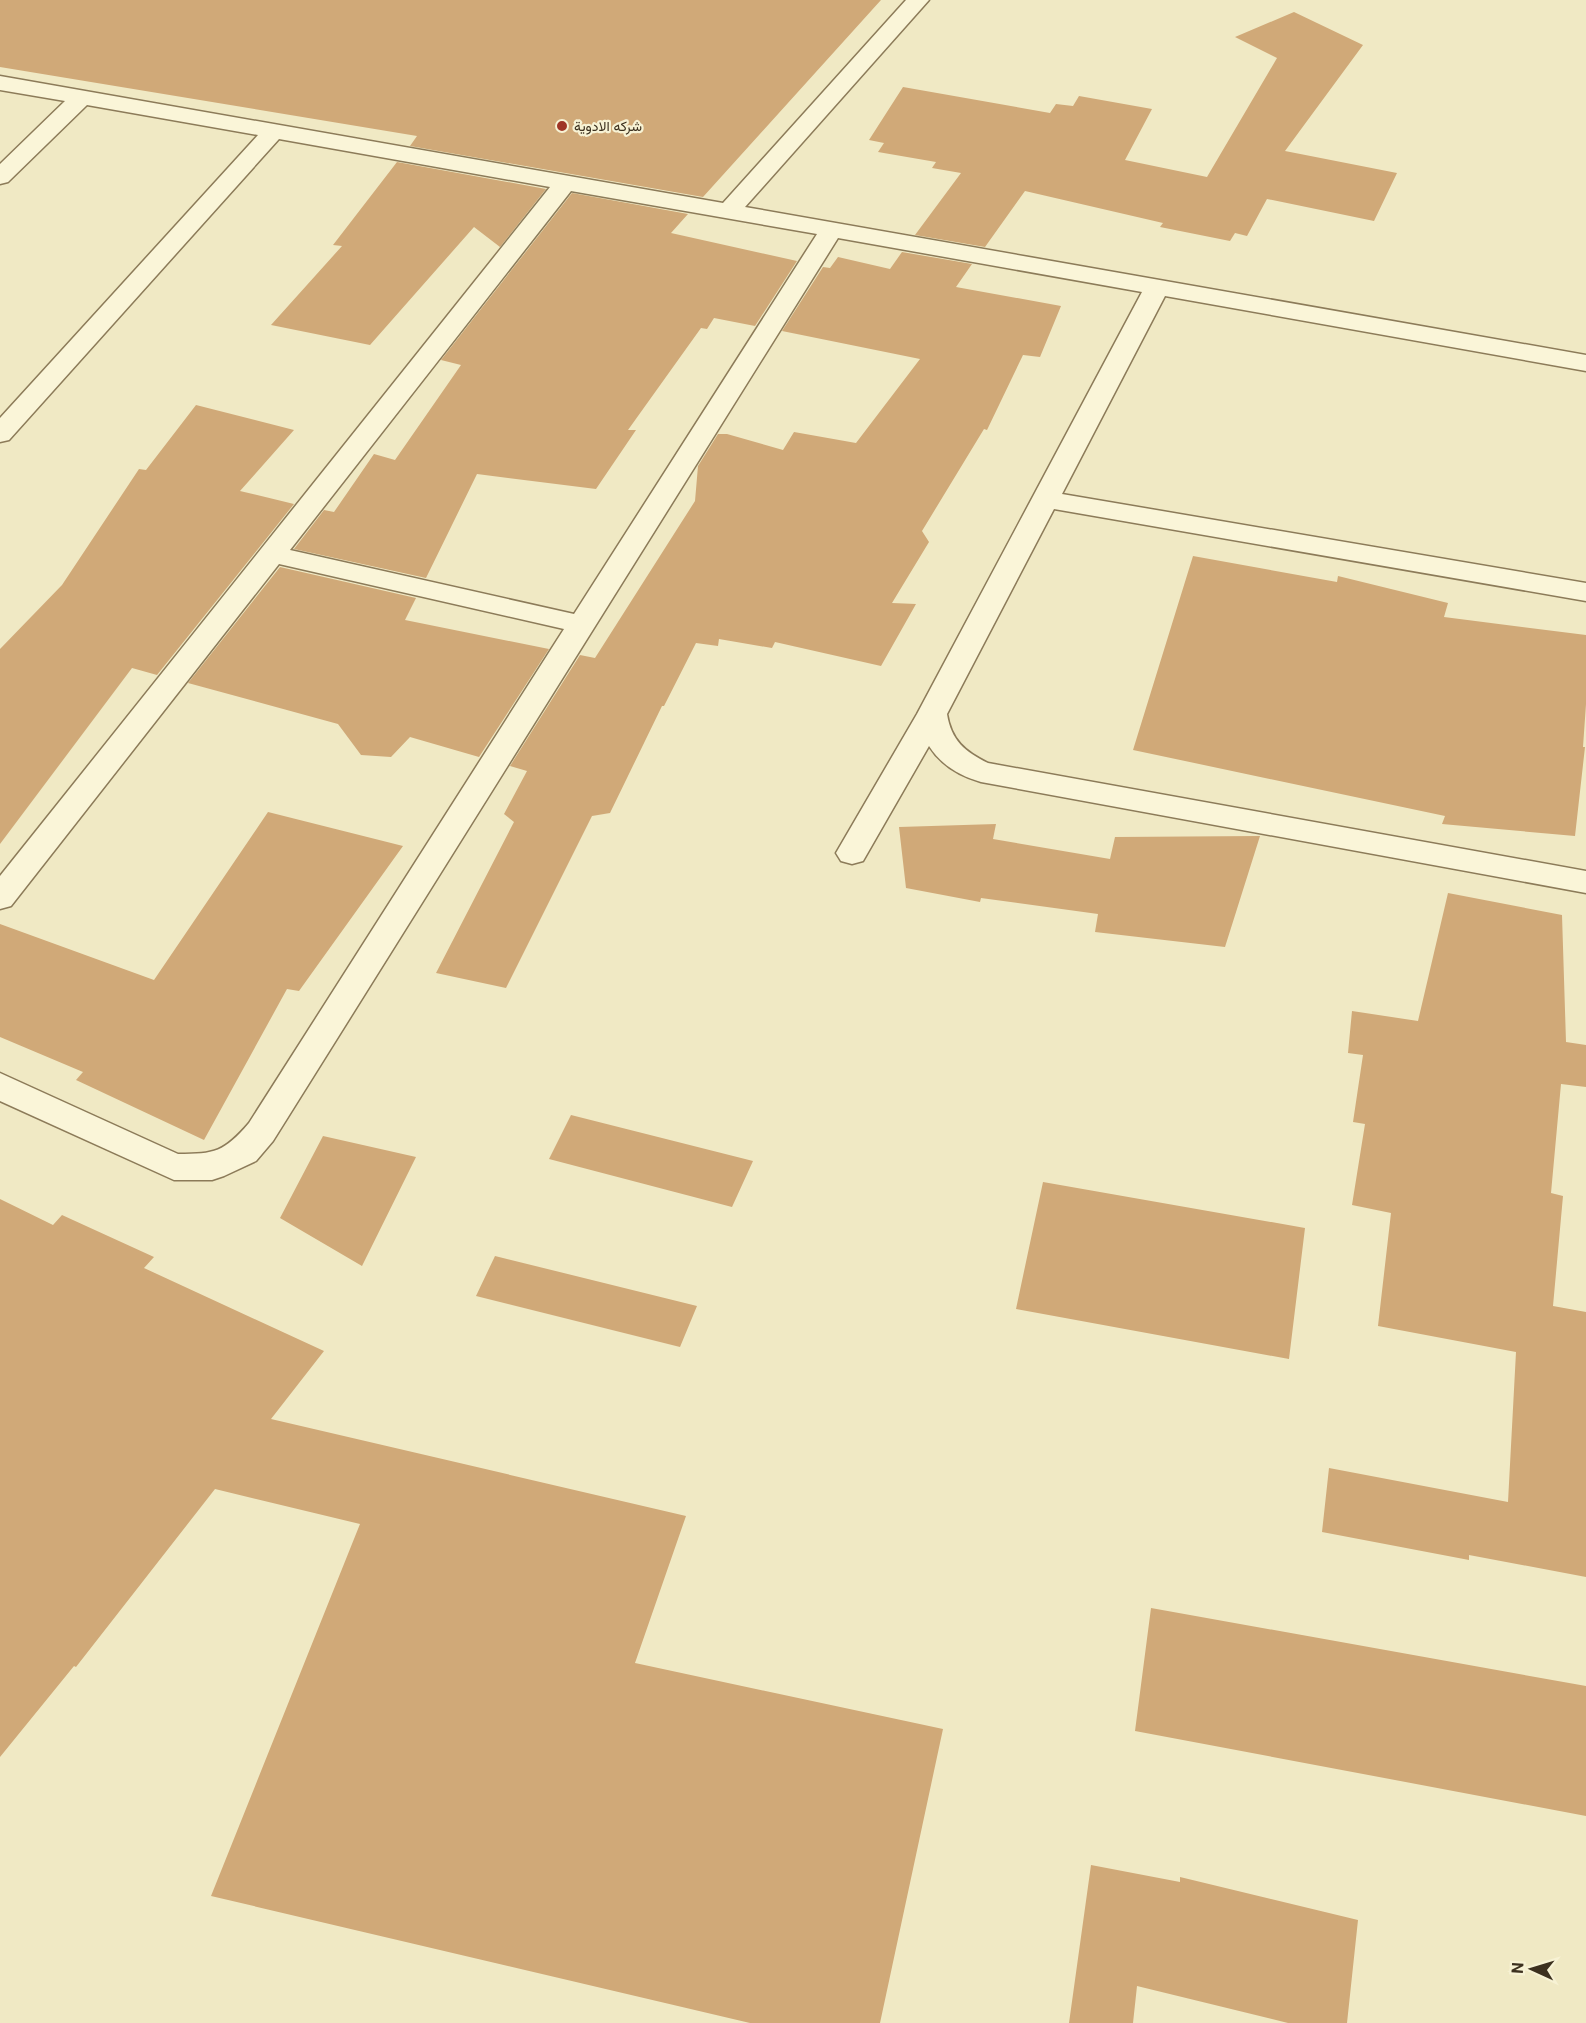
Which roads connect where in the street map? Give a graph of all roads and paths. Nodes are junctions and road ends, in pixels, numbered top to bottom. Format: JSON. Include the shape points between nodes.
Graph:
{"nodes":[{"id":1,"x":918,"y":0,"type":"edge"},
{"id":2,"x":0,"y":84,"type":"edge"},
{"id":3,"x":82,"y":97,"type":"junction"},
{"id":4,"x":273,"y":131,"type":"junction"},
{"id":5,"x":0,"y":177,"type":"edge"},
{"id":6,"x":564,"y":184,"type":"junction"},
{"id":7,"x":728,"y":212,"type":"junction"},
{"id":8,"x":832,"y":229,"type":"junction"},
{"id":9,"x":1156,"y":287,"type":"junction"},
{"id":10,"x":1586,"y":363,"type":"edge"},
{"id":11,"x":0,"y":434,"type":"edge"},
{"id":12,"x":1045,"y":499,"type":"junction"},
{"id":13,"x":272,"y":554,"type":"junction"},
{"id":14,"x":1586,"y":592,"type":"edge"},
{"id":15,"x":581,"y":624,"type":"junction"},
{"id":16,"x":932,"y":714,"type":"junction"},
{"id":17,"x":852,"y":853,"type":"dead end"},
{"id":18,"x":1586,"y":882,"type":"edge"},
{"id":19,"x":0,"y":898,"type":"edge"},
{"id":20,"x":0,"y":1086,"type":"edge"}],
"edges":[{"from":1,"to":7,"type":"street"},
{"from":2,"to":3,"type":"street"},
{"from":3,"to":4,"type":"street"},
{"from":3,"to":5,"type":"street"},
{"from":4,"to":6,"type":"street"},
{"from":4,"to":11,"type":"street"},
{"from":6,"to":7,"type":"street"},
{"from":6,"to":13,"type":"street"},
{"from":7,"to":8,"type":"street"},
{"from":8,"to":9,"type":"street"},
{"from":8,"to":15,"type":"street"},
{"from":9,"to":10,"type":"street"},
{"from":9,"to":12,"type":"street"},
{"from":12,"to":14,"type":"street"},
{"from":12,"to":16,"type":"street"},
{"from":13,"to":15,"type":"street"},
{"from":13,"to":19,"type":"street"},
{"from":15,"to":20,"type":"street","via":[[261,1132],[244,1152],[212,1167],[174,1167]]},
{"from":16,"to":17,"type":"street"},
{"from":16,"to":18,"type":"street","via":[[933,728],[943,747],[981,772]]}]}
